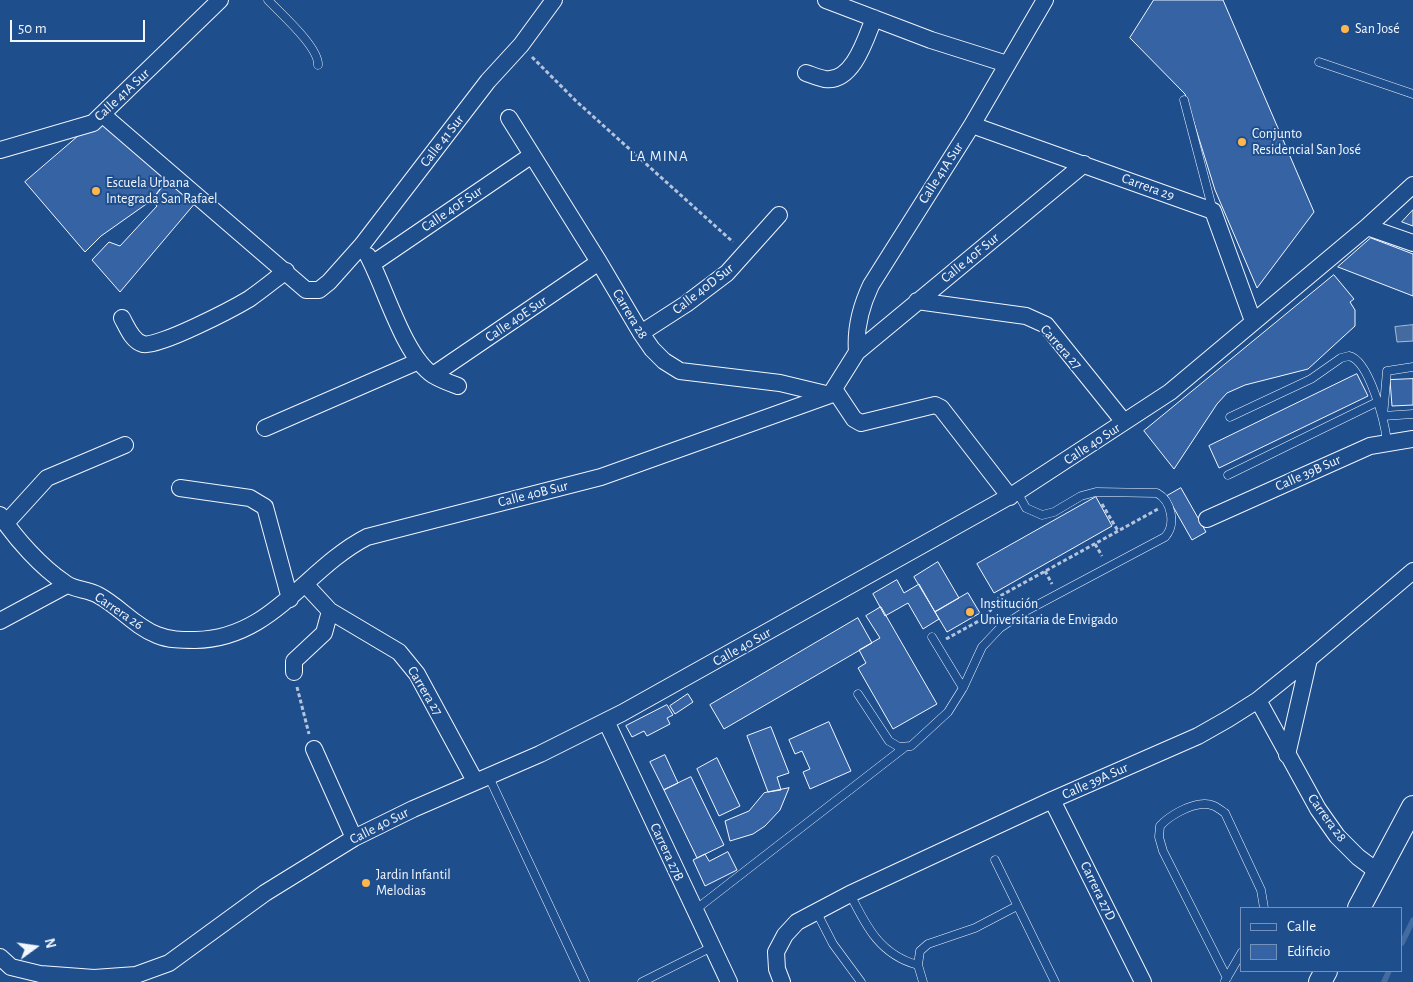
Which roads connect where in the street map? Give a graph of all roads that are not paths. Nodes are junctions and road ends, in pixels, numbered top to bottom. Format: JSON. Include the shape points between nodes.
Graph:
{"nodes":[{"id":1,"x":220,"y":0,"type":"edge"},
{"id":2,"x":268,"y":0,"type":"edge"},
{"id":3,"x":554,"y":0,"type":"edge"},
{"id":4,"x":826,"y":0,"type":"edge"},
{"id":5,"x":1045,"y":0,"type":"edge"},
{"id":6,"x":874,"y":18,"type":"junction"},
{"id":7,"x":1319,"y":62,"type":"dead end"},
{"id":8,"x":1006,"y":64,"type":"junction"},
{"id":9,"x":318,"y":65,"type":"dead end"},
{"id":10,"x":806,"y":72,"type":"dead end"},
{"id":11,"x":1413,"y":94,"type":"edge"},
{"id":12,"x":1184,"y":100,"type":"dead end"},
{"id":13,"x":104,"y":115,"type":"junction"},
{"id":14,"x":509,"y":118,"type":"dead end"},
{"id":15,"x":972,"y":125,"type":"junction"},
{"id":16,"x":0,"y":150,"type":"edge"},
{"id":17,"x":532,"y":155,"type":"junction"},
{"id":18,"x":1084,"y":164,"type":"junction"},
{"id":19,"x":1413,"y":185,"type":"edge"},
{"id":20,"x":1213,"y":211,"type":"junction"},
{"id":21,"x":780,"y":215,"type":"dead end"},
{"id":22,"x":1368,"y":226,"type":"junction"},
{"id":23,"x":1413,"y":242,"type":"edge"},
{"id":24,"x":362,"y":245,"type":"junction"},
{"id":25,"x":600,"y":262,"type":"junction"},
{"id":26,"x":372,"y":264,"type":"junction"},
{"id":27,"x":286,"y":271,"type":"junction"},
{"id":28,"x":917,"y":301,"type":"junction"},
{"id":29,"x":122,"y":318,"type":"dead end"},
{"id":30,"x":1253,"y":322,"type":"junction"},
{"id":31,"x":640,"y":333,"type":"junction"},
{"id":32,"x":856,"y":352,"type":"junction"},
{"id":33,"x":419,"y":361,"type":"junction"},
{"id":34,"x":1413,"y":367,"type":"edge"},
{"id":35,"x":433,"y":375,"type":"junction"},
{"id":36,"x":458,"y":386,"type":"dead end"},
{"id":37,"x":832,"y":392,"type":"junction"},
{"id":38,"x":1377,"y":402,"type":"junction"},
{"id":39,"x":1413,"y":414,"type":"edge"},
{"id":40,"x":1383,"y":416,"type":"junction"},
{"id":41,"x":1230,"y":418,"type":"dead end"},
{"id":42,"x":1124,"y":422,"type":"junction"},
{"id":43,"x":265,"y":428,"type":"dead end"},
{"id":44,"x":1413,"y":439,"type":"edge"},
{"id":45,"x":1387,"y":442,"type":"junction"},
{"id":46,"x":125,"y":445,"type":"dead end"},
{"id":47,"x":1228,"y":475,"type":"dead end"},
{"id":48,"x":180,"y":488,"type":"dead end"},
{"id":49,"x":1014,"y":495,"type":"junction"},
{"id":50,"x":3,"y":519,"type":"edge"},
{"id":51,"x":1208,"y":519,"type":"dead end"},
{"id":52,"x":1413,"y":571,"type":"edge"},
{"id":53,"x":305,"y":584,"type":"junction"},
{"id":54,"x":67,"y":585,"type":"junction"},
{"id":55,"x":290,"y":599,"type":"junction"},
{"id":56,"x":330,"y":611,"type":"junction"},
{"id":57,"x":0,"y":621,"type":"edge"},
{"id":58,"x":209,"y":640,"type":"joint"},
{"id":59,"x":935,"y":641,"type":"road end"},
{"id":60,"x":1309,"y":660,"type":"junction"},
{"id":61,"x":294,"y":672,"type":"road end"},
{"id":62,"x":963,"y":688,"type":"junction"},
{"id":63,"x":858,"y":694,"type":"dead end"},
{"id":64,"x":1258,"y":700,"type":"junction"},
{"id":65,"x":606,"y":721,"type":"junction"},
{"id":66,"x":905,"y":747,"type":"junction"},
{"id":67,"x":314,"y":749,"type":"road end"},
{"id":68,"x":1287,"y":755,"type":"junction"},
{"id":69,"x":482,"y":778,"type":"junction"},
{"id":70,"x":1052,"y":800,"type":"junction"},
{"id":71,"x":1413,"y":807,"type":"edge"},
{"id":72,"x":354,"y":838,"type":"junction"},
{"id":73,"x":995,"y":860,"type":"dead end"},
{"id":74,"x":1378,"y":872,"type":"junction"},
{"id":75,"x":850,"y":894,"type":"junction"},
{"id":76,"x":1017,"y":906,"type":"junction"},
{"id":77,"x":1264,"y":907,"type":"edge"},
{"id":78,"x":1360,"y":907,"type":"edge"},
{"id":79,"x":695,"y":910,"type":"junction"},
{"id":80,"x":816,"y":911,"type":"junction"},
{"id":81,"x":712,"y":947,"type":"junction"},
{"id":82,"x":1240,"y":956,"type":"edge"},
{"id":83,"x":918,"y":965,"type":"junction"},
{"id":84,"x":4,"y":966,"type":"edge"},
{"id":85,"x":779,"y":975,"type":"edge"},
{"id":86,"x":36,"y":978,"type":"edge"},
{"id":87,"x":1226,"y":980,"type":"edge"},
{"id":88,"x":584,"y":982,"type":"edge"},
{"id":89,"x":642,"y":982,"type":"edge"},
{"id":90,"x":729,"y":982,"type":"edge"},
{"id":91,"x":861,"y":982,"type":"edge"},
{"id":92,"x":923,"y":982,"type":"edge"},
{"id":93,"x":1055,"y":982,"type":"edge"},
{"id":94,"x":1143,"y":982,"type":"edge"}],
"edges":[{"from":1,"to":13,"type":"street","name":"Calle 41A Sur"},
{"from":2,"to":9,"type":"lane","via":[[312,48]]},
{"from":3,"to":24,"type":"street","name":"Calle 41 Sur"},
{"from":4,"to":6,"type":"street"},
{"from":5,"to":8,"type":"street","name":"Calle 41A Sur"},
{"from":6,"to":8,"type":"street"},
{"from":6,"to":10,"type":"street","via":[[848,71],[825,79]]},
{"from":7,"to":11,"type":"lane"},
{"from":8,"to":15,"type":"street","name":"Calle 41A Sur"},
{"from":12,"to":20,"type":"lane"},
{"from":13,"to":16,"type":"street","name":"Calle 41A Sur","via":[[93,123]]},
{"from":13,"to":27,"type":"street"},
{"from":14,"to":17,"type":"street","name":"Carrera 28"},
{"from":15,"to":18,"type":"street","name":"Carrera 29"},
{"from":15,"to":32,"type":"street","name":"Calle 41A Sur","via":[[868,292],[858,324]]},
{"from":17,"to":25,"type":"street","name":"Carrera 28"},
{"from":17,"to":26,"type":"street","name":"Calle 40F Sur"},
{"from":18,"to":20,"type":"street","name":"Carrera 29"},
{"from":18,"to":28,"type":"street","name":"Calle 40F Sur"},
{"from":19,"to":22,"type":"street","name":"Calle 40 Sur"},
{"from":20,"to":30,"type":"street"},
{"from":21,"to":31,"type":"street","name":"Calle 40D Sur","via":[[727,273]]},
{"from":22,"to":23,"type":"street"},
{"from":22,"to":30,"type":"street","name":"Calle 40 Sur"},
{"from":24,"to":26,"type":"street"},
{"from":24,"to":27,"type":"street","name":"Calle 41 Sur","via":[[319,290],[306,290]]},
{"from":25,"to":31,"type":"street","name":"Carrera 28"},
{"from":25,"to":35,"type":"street","name":"Calle 40E Sur"},
{"from":26,"to":33,"type":"street"},
{"from":27,"to":29,"type":"street","via":[[248,299],[155,344],[138,342]]},
{"from":28,"to":32,"type":"street","name":"Calle 40F Sur"},
{"from":28,"to":42,"type":"street","name":"Carrera 27","via":[[1026,316],[1046,325]]},
{"from":30,"to":42,"type":"street","name":"Calle 40 Sur","via":[[1170,392]]},
{"from":31,"to":37,"type":"street","name":"Carrera 28","via":[[652,349],[680,371],[780,382]]},
{"from":32,"to":37,"type":"street"},
{"from":33,"to":35,"type":"street"},
{"from":33,"to":43,"type":"street"},
{"from":34,"to":40,"type":"lane","via":[[1387,371]]},
{"from":35,"to":36,"type":"street"},
{"from":37,"to":49,"type":"street","via":[[854,419],[861,422],[935,405],[941,408]]},
{"from":37,"to":53,"type":"street","name":"Calle 40B Sur","via":[[601,477],[367,537],[348,546]]},
{"from":38,"to":40,"type":"lane"},
{"from":38,"to":41,"type":"lane","via":[[1360,361],[1349,356],[1341,358],[1311,380]]},
{"from":38,"to":47,"type":"lane"},
{"from":39,"to":40,"type":"lane"},
{"from":40,"to":45,"type":"lane"},
{"from":42,"to":49,"type":"street","name":"Calle 40 Sur"},
{"from":44,"to":45,"type":"street","name":"Calle 39B Sur"},
{"from":45,"to":51,"type":"street","name":"Calle 39B Sur","via":[[1345,456]]},
{"from":46,"to":50,"type":"street","via":[[47,478]]},
{"from":48,"to":55,"type":"street","via":[[250,498],[265,507]]},
{"from":49,"to":62,"type":"lane","via":[[1026,508],[1042,515],[1096,492],[1157,493],[1166,505],[1172,528],[1165,537],[1009,621],[982,647]]},
{"from":49,"to":65,"type":"street","name":"Calle 40 Sur"},
{"from":50,"to":54,"type":"street","name":"Carrera 26","via":[[36,558]]},
{"from":52,"to":60,"type":"street","name":"Calle 39A Sur"},
{"from":53,"to":55,"type":"street","name":"Calle 40B Sur"},
{"from":53,"to":56,"type":"street","name":"Carrera 27"},
{"from":54,"to":57,"type":"street"},
{"from":54,"to":58,"type":"street","name":"Carrera 26","via":[[98,595],[157,635],[171,639]]},
{"from":55,"to":58,"type":"street","name":"Calle 40B Sur","via":[[245,629]]},
{"from":56,"to":61,"type":"street","via":[[324,633],[294,661]]},
{"from":56,"to":69,"type":"street","name":"Carrera 27","via":[[399,652],[417,674]]},
{"from":59,"to":62,"type":"lane"},
{"from":60,"to":64,"type":"street","name":"Calle 39A Sur"},
{"from":60,"to":68,"type":"street"},
{"from":62,"to":66,"type":"lane","via":[[948,712],[917,743]]},
{"from":63,"to":66,"type":"lane","via":[[889,741]]},
{"from":64,"to":68,"type":"street","name":"Carrera 28"},
{"from":64,"to":70,"type":"street","name":"Calle 39A Sur","via":[[1198,736]]},
{"from":65,"to":69,"type":"street","name":"Calle 40 Sur"},
{"from":65,"to":79,"type":"street","name":"Carrera 27B"},
{"from":66,"to":79,"type":"lane"},
{"from":67,"to":72,"type":"street"},
{"from":68,"to":74,"type":"street","name":"Carrera 28","via":[[1336,836]]},
{"from":69,"to":72,"type":"street","name":"Calle 40 Sur"},
{"from":69,"to":88,"type":"lane"},
{"from":70,"to":75,"type":"street","name":"Calle 39A Sur"},
{"from":70,"to":94,"type":"street","name":"Carrera 27D"},
{"from":71,"to":74,"type":"street"},
{"from":72,"to":86,"type":"street","name":"Calle 40 Sur","via":[[265,893],[169,963],[136,975]]},
{"from":73,"to":76,"type":"lane"},
{"from":74,"to":78,"type":"street"},
{"from":75,"to":80,"type":"street","name":"Calle 39A Sur"},
{"from":75,"to":83,"type":"lane","via":[[878,942],[905,961]]},
{"from":76,"to":83,"type":"lane","via":[[975,928],[928,944],[920,951]]},
{"from":76,"to":93,"type":"lane"},
{"from":77,"to":87,"type":"lane","via":[[1261,890],[1225,813],[1214,806],[1202,804],[1174,814],[1160,826],[1163,851]]},
{"from":79,"to":81,"type":"street","name":"Carrera 27B"},
{"from":80,"to":85,"type":"street","name":"Calle 39A Sur","via":[[796,922],[785,935],[776,952]]},
{"from":80,"to":91,"type":"lane","via":[[833,944]]},
{"from":81,"to":89,"type":"lane"},
{"from":81,"to":90,"type":"street","name":"Carrera 27B"},
{"from":82,"to":87,"type":"lane"},
{"from":83,"to":92,"type":"lane"},
{"from":84,"to":86,"type":"street","name":"Calle 40 Sur"}]}
